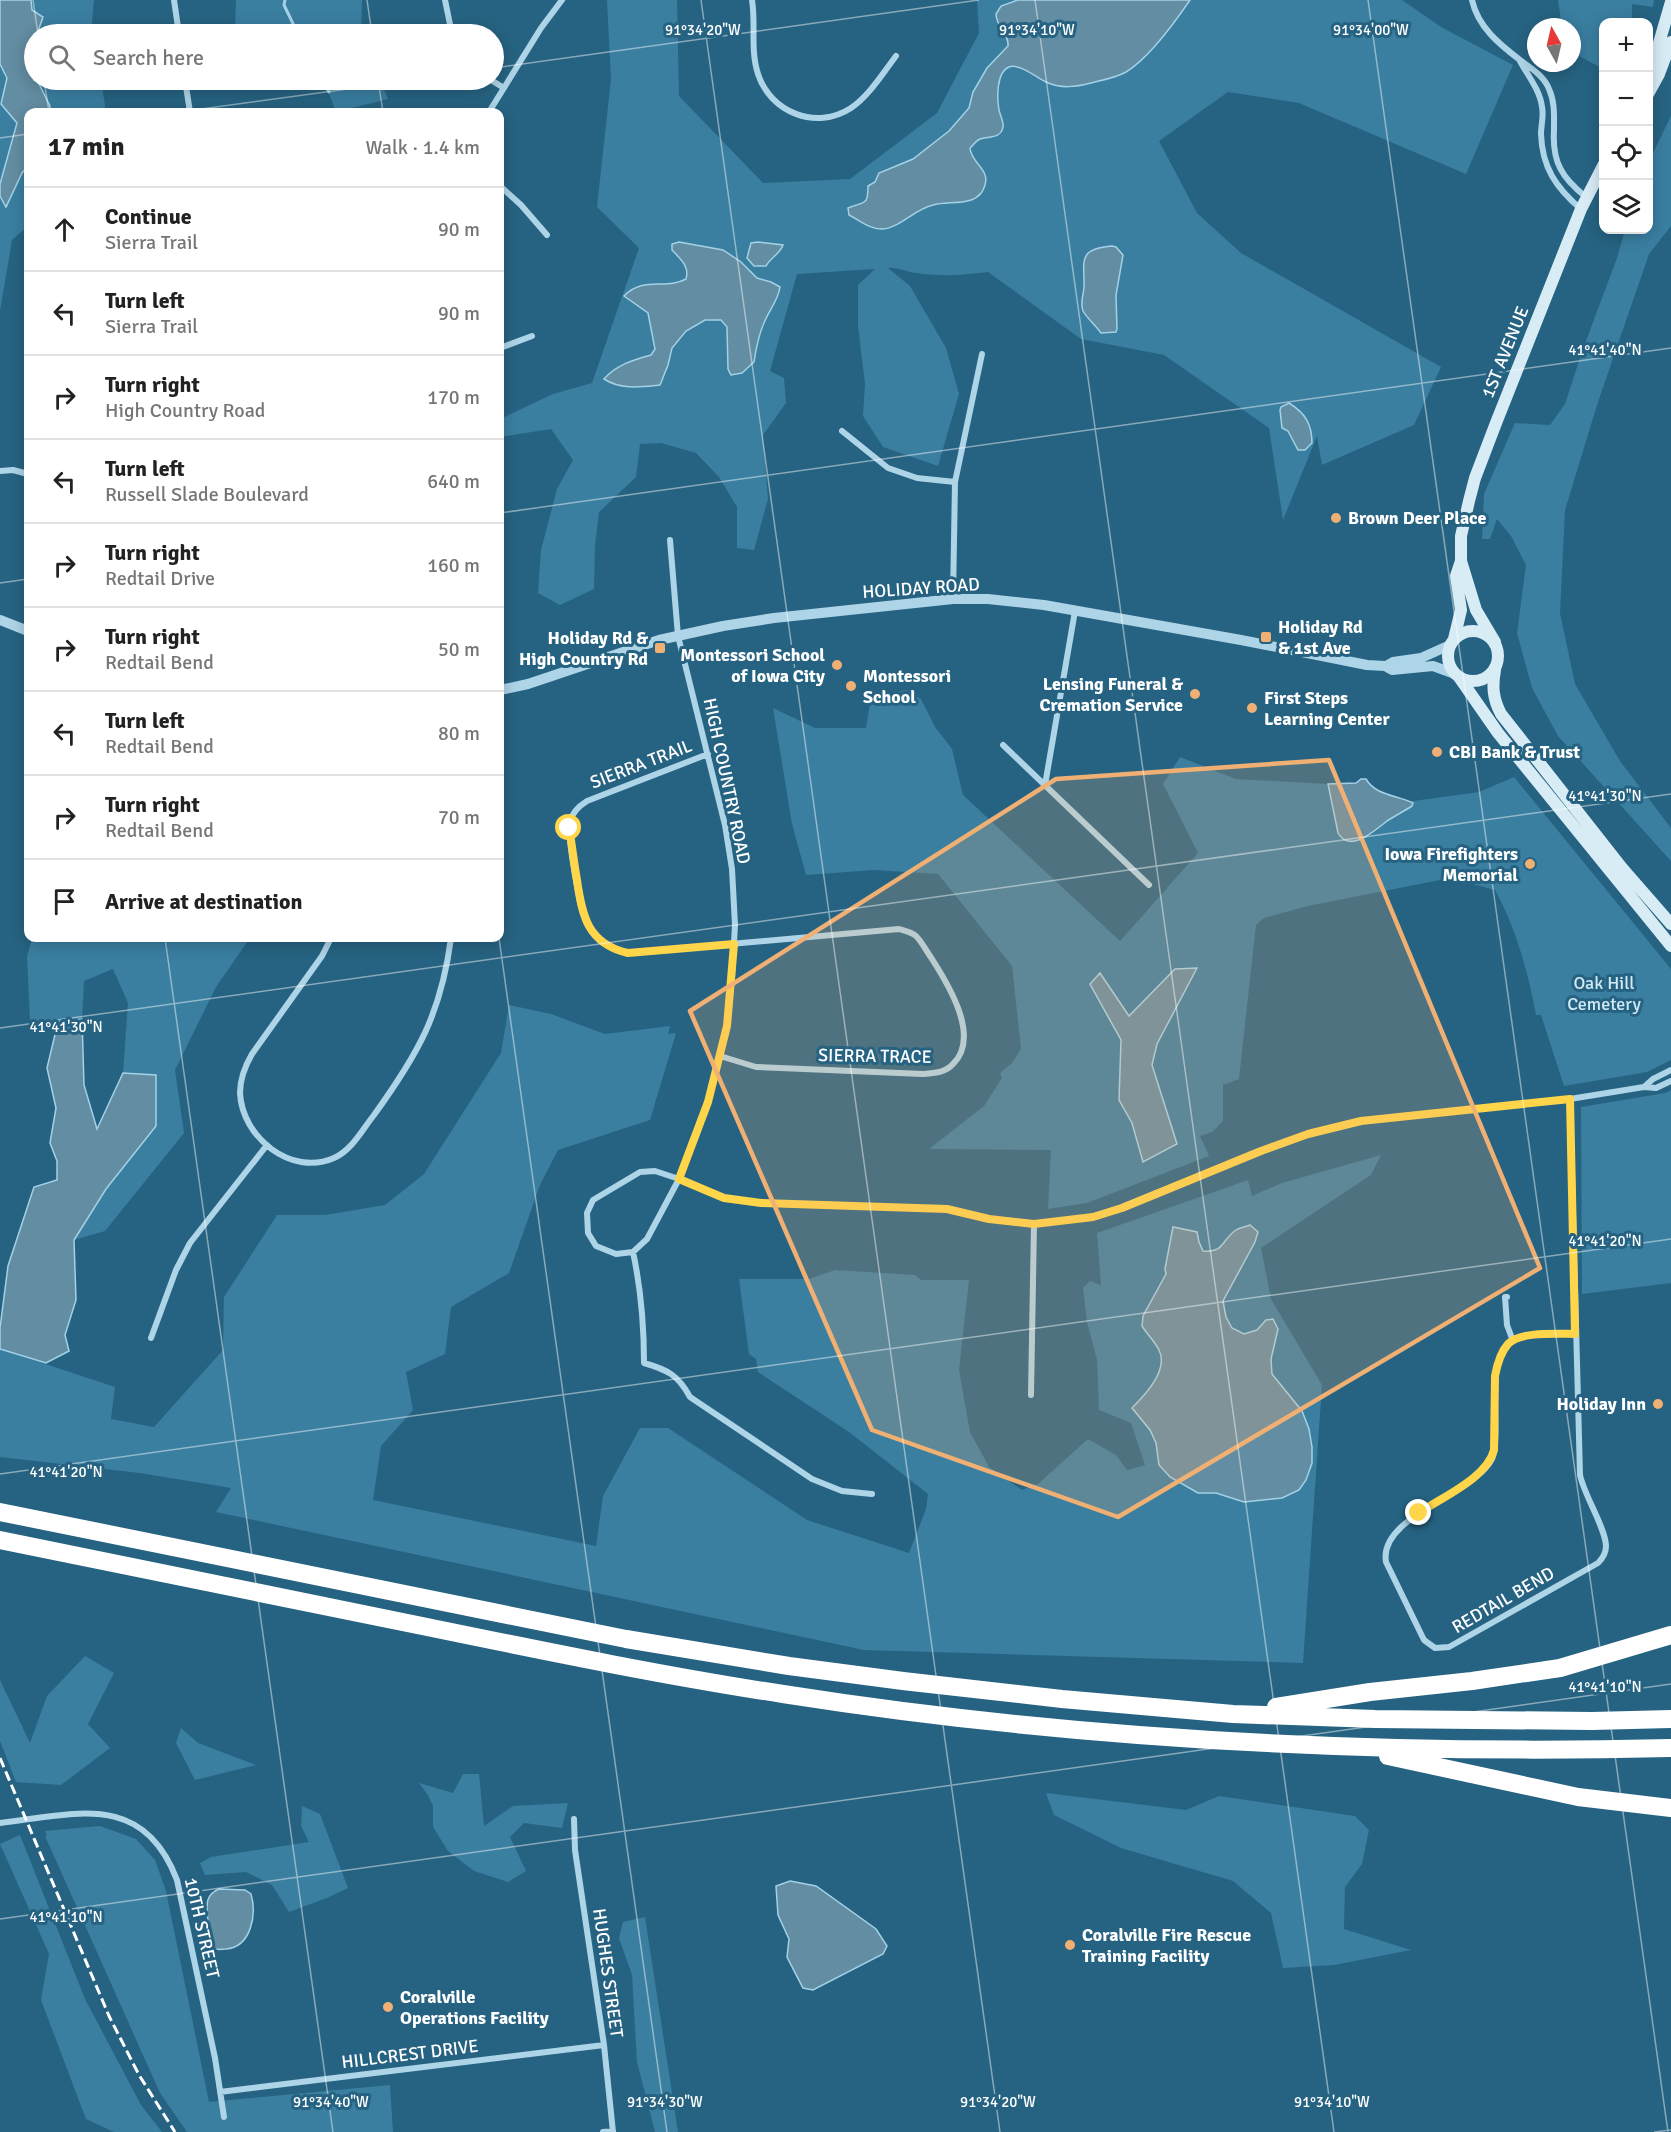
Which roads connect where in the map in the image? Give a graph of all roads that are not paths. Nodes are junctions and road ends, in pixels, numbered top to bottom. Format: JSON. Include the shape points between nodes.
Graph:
{"nodes":[{"id":1,"x":174,"y":0,"type":"edge"},
{"id":2,"x":445,"y":0,"type":"edge"},
{"id":3,"x":562,"y":0,"type":"edge"},
{"id":4,"x":752,"y":0,"type":"edge"},
{"id":5,"x":1472,"y":0,"type":"edge"},
{"id":6,"x":1671,"y":2,"type":"edge"},
{"id":7,"x":178,"y":24,"type":"edge"},
{"id":8,"x":450,"y":24,"type":"edge"},
{"id":9,"x":1671,"y":42,"type":"edge"},
{"id":10,"x":896,"y":56,"type":"dead end"},
{"id":11,"x":1518,"y":58,"type":"junction"},
{"id":12,"x":1653,"y":59,"type":"edge"},
{"id":13,"x":1653,"y":85,"type":"edge"},
{"id":14,"x":504,"y":88,"type":"edge"},
{"id":15,"x":187,"y":90,"type":"edge"},
{"id":16,"x":503,"y":90,"type":"edge"},
{"id":17,"x":190,"y":108,"type":"edge"},
{"id":18,"x":492,"y":108,"type":"edge"},
{"id":19,"x":1599,"y":173,"type":"edge"},
{"id":20,"x":504,"y":190,"type":"edge"},
{"id":21,"x":1583,"y":203,"type":"junction"},
{"id":22,"x":547,"y":235,"type":"dead end"},
{"id":23,"x":532,"y":336,"type":"dead end"},
{"id":24,"x":504,"y":346,"type":"edge"},
{"id":25,"x":982,"y":354,"type":"dead end"},
{"id":26,"x":842,"y":431,"type":"dead end"},
{"id":27,"x":0,"y":471,"type":"edge"},
{"id":28,"x":24,"y":473,"type":"edge"},
{"id":29,"x":955,"y":482,"type":"junction"},
{"id":30,"x":670,"y":540,"type":"dead end"},
{"id":31,"x":1461,"y":561,"type":"junction"},
{"id":32,"x":953,"y":599,"type":"junction"},
{"id":33,"x":1075,"y":610,"type":"junction"},
{"id":34,"x":0,"y":620,"type":"edge"},
{"id":35,"x":24,"y":629,"type":"edge"},
{"id":36,"x":678,"y":636,"type":"junction"},
{"id":37,"x":1452,"y":642,"type":"junction"},
{"id":38,"x":1495,"y":642,"type":"junction"},
{"id":39,"x":1384,"y":666,"type":"junction"},
{"id":40,"x":1495,"y":670,"type":"junction"},
{"id":41,"x":1457,"y":675,"type":"junction"},
{"id":42,"x":504,"y":687,"type":"edge"},
{"id":43,"x":1003,"y":745,"type":"dead end"},
{"id":44,"x":708,"y":754,"type":"junction"},
{"id":45,"x":1044,"y":784,"type":"junction"},
{"id":46,"x":1149,"y":885,"type":"dead end"},
{"id":47,"x":1671,"y":924,"type":"edge"},
{"id":48,"x":329,"y":942,"type":"edge"},
{"id":49,"x":450,"y":942,"type":"edge"},
{"id":50,"x":734,"y":944,"type":"junction"},
{"id":51,"x":1671,"y":946,"type":"edge"},
{"id":52,"x":720,"y":1056,"type":"junction"},
{"id":53,"x":1671,"y":1070,"type":"edge"},
{"id":54,"x":1671,"y":1081,"type":"edge"},
{"id":55,"x":1644,"y":1087,"type":"junction"},
{"id":56,"x":1570,"y":1099,"type":"junction"},
{"id":57,"x":267,"y":1145,"type":"junction"},
{"id":58,"x":679,"y":1179,"type":"junction"},
{"id":59,"x":1034,"y":1224,"type":"junction"},
{"id":60,"x":633,"y":1252,"type":"junction"},
{"id":61,"x":1507,"y":1297,"type":"dead end"},
{"id":62,"x":1575,"y":1334,"type":"junction"},
{"id":63,"x":151,"y":1338,"type":"dead end"},
{"id":64,"x":1513,"y":1341,"type":"junction"},
{"id":65,"x":1031,"y":1395,"type":"dead end"},
{"id":66,"x":872,"y":1494,"type":"dead end"},
{"id":67,"x":0,"y":1512,"type":"edge"},
{"id":68,"x":0,"y":1540,"type":"edge"},
{"id":69,"x":1671,"y":1635,"type":"edge"},
{"id":70,"x":1233,"y":1714,"type":"junction"},
{"id":71,"x":1671,"y":1719,"type":"edge"},
{"id":72,"x":1348,"y":1748,"type":"junction"},
{"id":73,"x":1671,"y":1748,"type":"edge"},
{"id":74,"x":1671,"y":1808,"type":"edge"},
{"id":75,"x":574,"y":1819,"type":"dead end"},
{"id":76,"x":0,"y":1823,"type":"edge"},
{"id":77,"x":604,"y":2045,"type":"junction"},
{"id":78,"x":220,"y":2092,"type":"junction"},
{"id":79,"x":224,"y":2117,"type":"dead end"},
{"id":80,"x":613,"y":2131,"type":"edge"},
{"id":81,"x":603,"y":2132,"type":"edge"}],
"edges":[{"from":1,"to":7,"type":"street"},
{"from":2,"to":8,"type":"street"},
{"from":3,"to":14,"type":"street"},
{"from":4,"to":10,"type":"street","via":[[755,61],[761,84],[774,101],[796,114],[819,118],[851,108]]},
{"from":5,"to":11,"type":"street","via":[[1482,25]]},
{"from":6,"to":12,"type":"main road"},
{"from":9,"to":13,"type":"main road"},
{"from":11,"to":21,"type":"street","via":[[1549,87],[1558,165]]},
{"from":11,"to":21,"type":"street","via":[[1540,99],[1541,143],[1549,173],[1565,195]]},
{"from":15,"to":17,"type":"street"},
{"from":16,"to":18,"type":"street"},
{"from":19,"to":21,"type":"main road","name":"1ST AVENUE"},
{"from":20,"to":22,"type":"street"},
{"from":21,"to":31,"type":"main road","name":"1ST AVENUE","via":[[1475,478],[1461,536]]},
{"from":23,"to":24,"type":"street"},
{"from":25,"to":29,"type":"street"},
{"from":26,"to":29,"type":"street","via":[[888,468],[917,478]]},
{"from":27,"to":28,"type":"street"},
{"from":29,"to":32,"type":"street"},
{"from":30,"to":36,"type":"street","name":"HIGH COUNTRY ROAD"},
{"from":31,"to":37,"type":"main road","name":"1ST AVENUE","via":[[1456,576],[1461,610]]},
{"from":31,"to":38,"type":"main road","name":"1ST AVENUE","via":[[1476,610]]},
{"from":32,"to":33,"type":"street","name":"HOLIDAY ROAD","via":[[1016,601]]},
{"from":32,"to":36,"type":"street","name":"HOLIDAY ROAD","via":[[774,618]]},
{"from":33,"to":39,"type":"street","name":"HOLIDAY ROAD"},
{"from":33,"to":45,"type":"street"},
{"from":34,"to":35,"type":"street"},
{"from":36,"to":42,"type":"street","name":"HOLIDAY ROAD","via":[[528,684]]},
{"from":36,"to":44,"type":"street","name":"HIGH COUNTRY ROAD"},
{"from":37,"to":38,"type":"main road","via":[[1460,634],[1475,631]]},
{"from":37,"to":39,"type":"street","name":"HOLIDAY ROAD","via":[[1421,658]]},
{"from":37,"to":41,"type":"main road","via":[[1448,660]]},
{"from":38,"to":40,"type":"main road","via":[[1499,656]]},
{"from":39,"to":41,"type":"street","name":"HOLIDAY ROAD","via":[[1392,670],[1433,666]]},
{"from":40,"to":41,"type":"main road","via":[[1482,680],[1467,681]]},
{"from":40,"to":47,"type":"main road","via":[[1493,696],[1501,714]]},
{"from":41,"to":51,"type":"main road","via":[[1498,733]]},
{"from":43,"to":45,"type":"street"},
{"from":44,"to":50,"type":"street","name":"HIGH COUNTRY ROAD","via":[[732,869]]},
{"from":44,"to":50,"type":"street","name":"SIERRA TRAIL","via":[[587,801],[570,819],[569,828],[581,910],[587,925],[606,945],[628,953]]},
{"from":45,"to":46,"type":"street"},
{"from":48,"to":57,"type":"street","via":[[243,1073],[243,1111],[250,1127]]},
{"from":49,"to":57,"type":"street","via":[[440,997],[429,1026],[410,1063],[353,1143],[339,1156],[316,1163],[287,1158]]},
{"from":50,"to":52,"type":"street","name":"HIGH COUNTRY ROAD","via":[[727,1026]]},
{"from":50,"to":52,"type":"street","name":"SIERRA TRACE","via":[[906,931],[917,937],[959,1005],[963,1041],[953,1065],[941,1072],[923,1074],[756,1067]]},
{"from":52,"to":58,"type":"street","name":"HIGH COUNTRY ROAD","via":[[708,1102]]},
{"from":53,"to":55,"type":"street"},
{"from":54,"to":55,"type":"street","via":[[1656,1088]]},
{"from":55,"to":56,"type":"street"},
{"from":56,"to":59,"type":"street","via":[[1361,1121],[1261,1151],[1122,1208],[1093,1217]]},
{"from":56,"to":62,"type":"street"},
{"from":57,"to":63,"type":"street","via":[[190,1243]]},
{"from":58,"to":59,"type":"street","via":[[724,1198],[761,1203],[947,1209]]},
{"from":58,"to":60,"type":"street","name":"HIGH COUNTRY ROAD","via":[[647,1239]]},
{"from":58,"to":60,"type":"street","via":[[655,1171],[640,1172],[593,1200],[587,1213],[588,1233],[596,1246],[616,1254]]},
{"from":59,"to":65,"type":"street"},
{"from":60,"to":66,"type":"street","via":[[644,1323],[644,1363],[666,1369],[682,1383],[690,1397],[812,1479],[842,1491]]},
{"from":61,"to":64,"type":"street","via":[[1506,1325]]},
{"from":62,"to":64,"type":"street","via":[[1534,1335]]},
{"from":62,"to":64,"type":"street","name":"REDTAIL BEND","via":[[1580,1474],[1606,1550],[1598,1563],[1442,1649],[1424,1640],[1386,1562],[1386,1548],[1402,1527],[1488,1464],[1494,1450],[1495,1376],[1508,1344]]},
{"from":67,"to":70,"type":"highway","via":[[614,1636],[789,1666],[1051,1698]]},
{"from":68,"to":72,"type":"highway","via":[[625,1668],[784,1695],[1065,1729]]},
{"from":69,"to":70,"type":"highway","via":[[1560,1668]]},
{"from":70,"to":71,"type":"highway","via":[[1398,1719]]},
{"from":72,"to":73,"type":"highway"},
{"from":72,"to":74,"type":"highway","via":[[1578,1797]]},
{"from":75,"to":77,"type":"street","name":"HUGHES STREET","via":[[575,1850]]},
{"from":76,"to":78,"type":"street","name":"10TH STREET","via":[[102,1813],[128,1821],[155,1840],[177,1880]]},
{"from":77,"to":78,"type":"street","name":"HILLCREST DRIVE"},
{"from":77,"to":80,"type":"street","name":"HUGHES STREET"},
{"from":78,"to":79,"type":"street","name":"10TH STREET"},
{"from":80,"to":81,"type":"street"}]}
